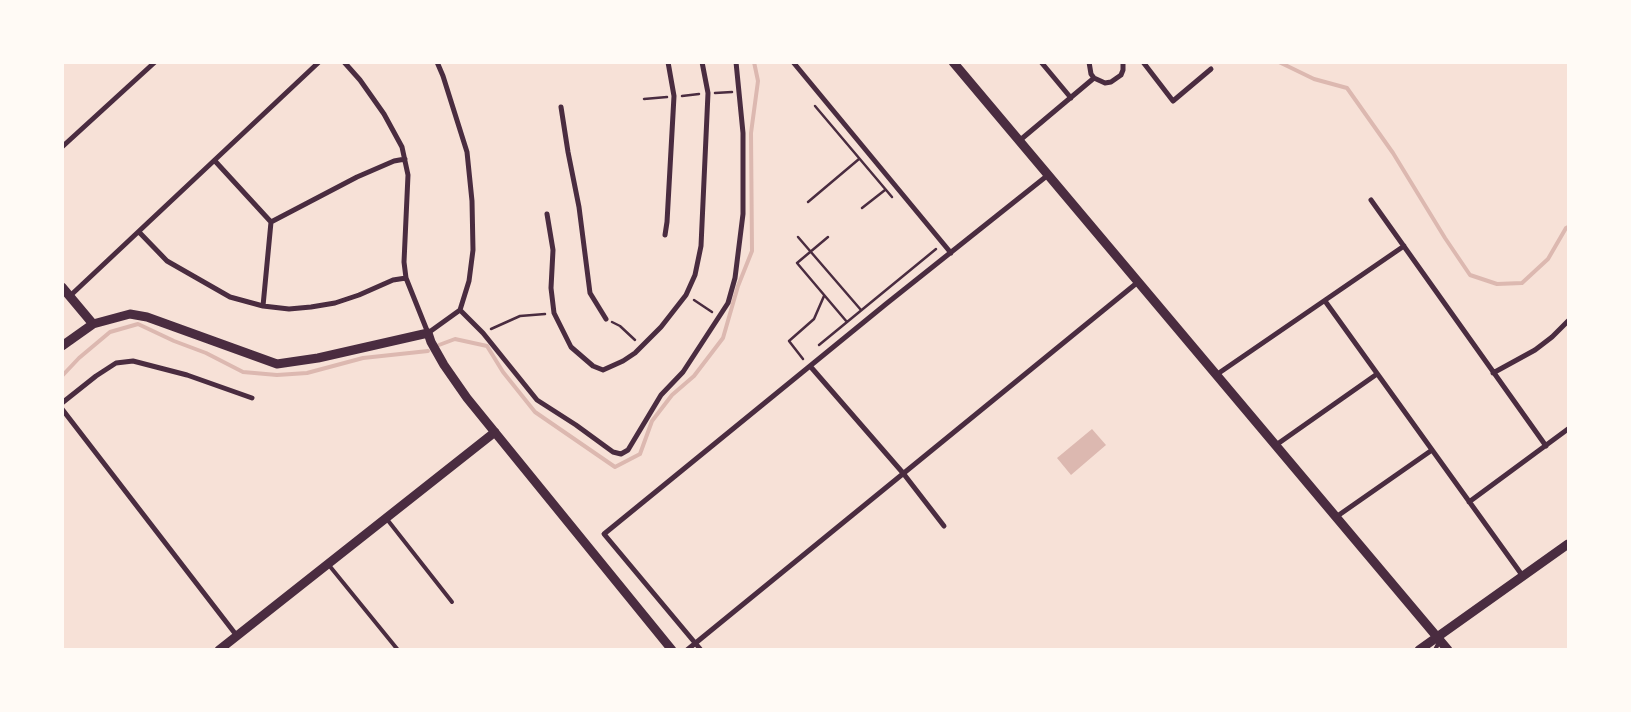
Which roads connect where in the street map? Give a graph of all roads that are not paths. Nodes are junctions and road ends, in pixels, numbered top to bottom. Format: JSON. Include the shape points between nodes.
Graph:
{"nodes":[{"id":1,"x":155,"y":62,"type":"edge"},
{"id":2,"x":319,"y":62,"type":"edge"},
{"id":3,"x":344,"y":62,"type":"edge"},
{"id":4,"x":437,"y":62,"type":"edge"},
{"id":5,"x":668,"y":62,"type":"edge"},
{"id":6,"x":702,"y":62,"type":"edge"},
{"id":7,"x":736,"y":62,"type":"edge"},
{"id":8,"x":793,"y":62,"type":"edge"},
{"id":9,"x":953,"y":62,"type":"edge"},
{"id":10,"x":1042,"y":62,"type":"edge"},
{"id":11,"x":1089,"y":62,"type":"edge"},
{"id":12,"x":1124,"y":62,"type":"edge"},
{"id":13,"x":1143,"y":62,"type":"edge"},
{"id":14,"x":1211,"y":69,"type":"dead end"},
{"id":15,"x":1094,"y":78,"type":"junction"},
{"id":16,"x":1071,"y":98,"type":"junction"},
{"id":17,"x":561,"y":107,"type":"dead end"},
{"id":18,"x":1019,"y":141,"type":"junction"},
{"id":19,"x":62,"y":147,"type":"edge"},
{"id":20,"x":405,"y":159,"type":"junction"},
{"id":21,"x":215,"y":161,"type":"junction"},
{"id":22,"x":1048,"y":175,"type":"junction"},
{"id":23,"x":1371,"y":200,"type":"dead end"},
{"id":24,"x":547,"y":214,"type":"dead end"},
{"id":25,"x":271,"y":222,"type":"junction"},
{"id":26,"x":140,"y":232,"type":"junction"},
{"id":27,"x":665,"y":235,"type":"dead end"},
{"id":28,"x":1404,"y":246,"type":"junction"},
{"id":29,"x":951,"y":254,"type":"junction"},
{"id":30,"x":406,"y":278,"type":"junction"},
{"id":31,"x":1138,"y":282,"type":"junction"},
{"id":32,"x":62,"y":287,"type":"edge"},
{"id":33,"x":70,"y":296,"type":"junction"},
{"id":34,"x":1325,"y":300,"type":"junction"},
{"id":35,"x":263,"y":306,"type":"junction"},
{"id":36,"x":460,"y":310,"type":"junction"},
{"id":37,"x":606,"y":319,"type":"road end"},
{"id":38,"x":1568,"y":321,"type":"edge"},
{"id":39,"x":93,"y":324,"type":"junction"},
{"id":40,"x":428,"y":333,"type":"junction"},
{"id":41,"x":62,"y":346,"type":"edge"},
{"id":42,"x":810,"y":366,"type":"junction"},
{"id":43,"x":1494,"y":372,"type":"junction"},
{"id":44,"x":1378,"y":374,"type":"junction"},
{"id":45,"x":1216,"y":375,"type":"junction"},
{"id":46,"x":252,"y":398,"type":"dead end"},
{"id":47,"x":62,"y":403,"type":"edge"},
{"id":48,"x":62,"y":409,"type":"edge"},
{"id":49,"x":1568,"y":429,"type":"edge"},
{"id":50,"x":495,"y":432,"type":"junction"},
{"id":51,"x":1276,"y":445,"type":"junction"},
{"id":52,"x":1546,"y":446,"type":"junction"},
{"id":53,"x":1432,"y":450,"type":"junction"},
{"id":54,"x":903,"y":473,"type":"junction"},
{"id":55,"x":1469,"y":502,"type":"junction"},
{"id":56,"x":1336,"y":517,"type":"junction"},
{"id":57,"x":386,"y":518,"type":"junction"},
{"id":58,"x":944,"y":526,"type":"dead end"},
{"id":59,"x":1568,"y":544,"type":"edge"},
{"id":60,"x":328,"y":564,"type":"junction"},
{"id":61,"x":1522,"y":575,"type":"junction"},
{"id":62,"x":452,"y":602,"type":"dead end"},
{"id":63,"x":237,"y":636,"type":"junction"},
{"id":64,"x":1439,"y":638,"type":"junction"},
{"id":65,"x":696,"y":643,"type":"junction"},
{"id":66,"x":220,"y":650,"type":"edge"},
{"id":67,"x":398,"y":650,"type":"edge"},
{"id":68,"x":672,"y":650,"type":"edge"},
{"id":69,"x":687,"y":650,"type":"edge"},
{"id":70,"x":701,"y":650,"type":"edge"},
{"id":71,"x":1419,"y":650,"type":"edge"},
{"id":72,"x":1436,"y":650,"type":"edge"},
{"id":73,"x":1448,"y":650,"type":"edge"}],
"edges":[{"from":1,"to":19,"type":"street"},
{"from":2,"to":21,"type":"street"},
{"from":3,"to":20,"type":"street","via":[[384,114]]},
{"from":4,"to":36,"type":"street","via":[[467,152],[472,201],[473,250],[469,281]]},
{"from":5,"to":27,"type":"street","via":[[674,96]]},
{"from":6,"to":24,"type":"street","via":[[708,93],[701,246],[695,275],[686,295],[661,327],[623,361],[603,370],[593,366],[571,347],[554,313],[551,288],[553,250]]},
{"from":7,"to":36,"type":"street","via":[[743,133],[743,214],[735,278],[720,317],[683,372],[661,395],[628,450],[621,454],[613,452],[537,400],[483,333]]},
{"from":8,"to":29,"type":"street"},
{"from":9,"to":18,"type":"street"},
{"from":10,"to":16,"type":"street"},
{"from":11,"to":15,"type":"street"},
{"from":12,"to":15,"type":"street","via":[[1123,70],[1116,79],[1105,83]]},
{"from":13,"to":14,"type":"street","via":[[1173,101]]},
{"from":15,"to":16,"type":"street"},
{"from":16,"to":18,"type":"street"},
{"from":17,"to":37,"type":"street","via":[[590,293]]},
{"from":18,"to":22,"type":"street"},
{"from":20,"to":25,"type":"street","via":[[357,177]]},
{"from":20,"to":30,"type":"street","via":[[408,175]]},
{"from":21,"to":25,"type":"street"},
{"from":21,"to":26,"type":"street"},
{"from":22,"to":29,"type":"street"},
{"from":22,"to":31,"type":"street"},
{"from":23,"to":28,"type":"street"},
{"from":25,"to":35,"type":"street"},
{"from":26,"to":33,"type":"street"},
{"from":26,"to":35,"type":"street","via":[[167,261],[230,297]]},
{"from":28,"to":34,"type":"street"},
{"from":28,"to":43,"type":"street"},
{"from":29,"to":42,"type":"street"},
{"from":30,"to":35,"type":"street","via":[[311,308]]},
{"from":30,"to":40,"type":"street"},
{"from":31,"to":45,"type":"street"},
{"from":31,"to":54,"type":"street"},
{"from":32,"to":33,"type":"street"},
{"from":33,"to":39,"type":"street"},
{"from":34,"to":44,"type":"street"},
{"from":34,"to":45,"type":"street"},
{"from":36,"to":40,"type":"street"},
{"from":38,"to":43,"type":"street","via":[[1536,350]]},
{"from":39,"to":40,"type":"street","via":[[130,314],[277,364]]},
{"from":39,"to":41,"type":"street"},
{"from":40,"to":50,"type":"street","via":[[444,365]]},
{"from":42,"to":54,"type":"street"},
{"from":42,"to":65,"type":"street","via":[[604,534]]},
{"from":43,"to":52,"type":"street"},
{"from":44,"to":51,"type":"street"},
{"from":44,"to":53,"type":"street"},
{"from":45,"to":51,"type":"street"},
{"from":46,"to":47,"type":"street","via":[[133,360],[116,363]]},
{"from":48,"to":63,"type":"street"},
{"from":49,"to":52,"type":"street"},
{"from":50,"to":57,"type":"street"},
{"from":50,"to":68,"type":"street"},
{"from":51,"to":56,"type":"street"},
{"from":52,"to":55,"type":"street"},
{"from":53,"to":55,"type":"street"},
{"from":53,"to":56,"type":"street"},
{"from":54,"to":58,"type":"street"},
{"from":54,"to":65,"type":"street"},
{"from":55,"to":61,"type":"street"},
{"from":56,"to":64,"type":"street"},
{"from":57,"to":60,"type":"street"},
{"from":57,"to":62,"type":"lane"},
{"from":59,"to":61,"type":"street"},
{"from":60,"to":63,"type":"street"},
{"from":60,"to":67,"type":"lane"},
{"from":61,"to":64,"type":"street"},
{"from":63,"to":66,"type":"street"},
{"from":64,"to":71,"type":"street"},
{"from":64,"to":72,"type":"lane"},
{"from":64,"to":73,"type":"street"},
{"from":65,"to":69,"type":"street"},
{"from":65,"to":70,"type":"street"}]}
